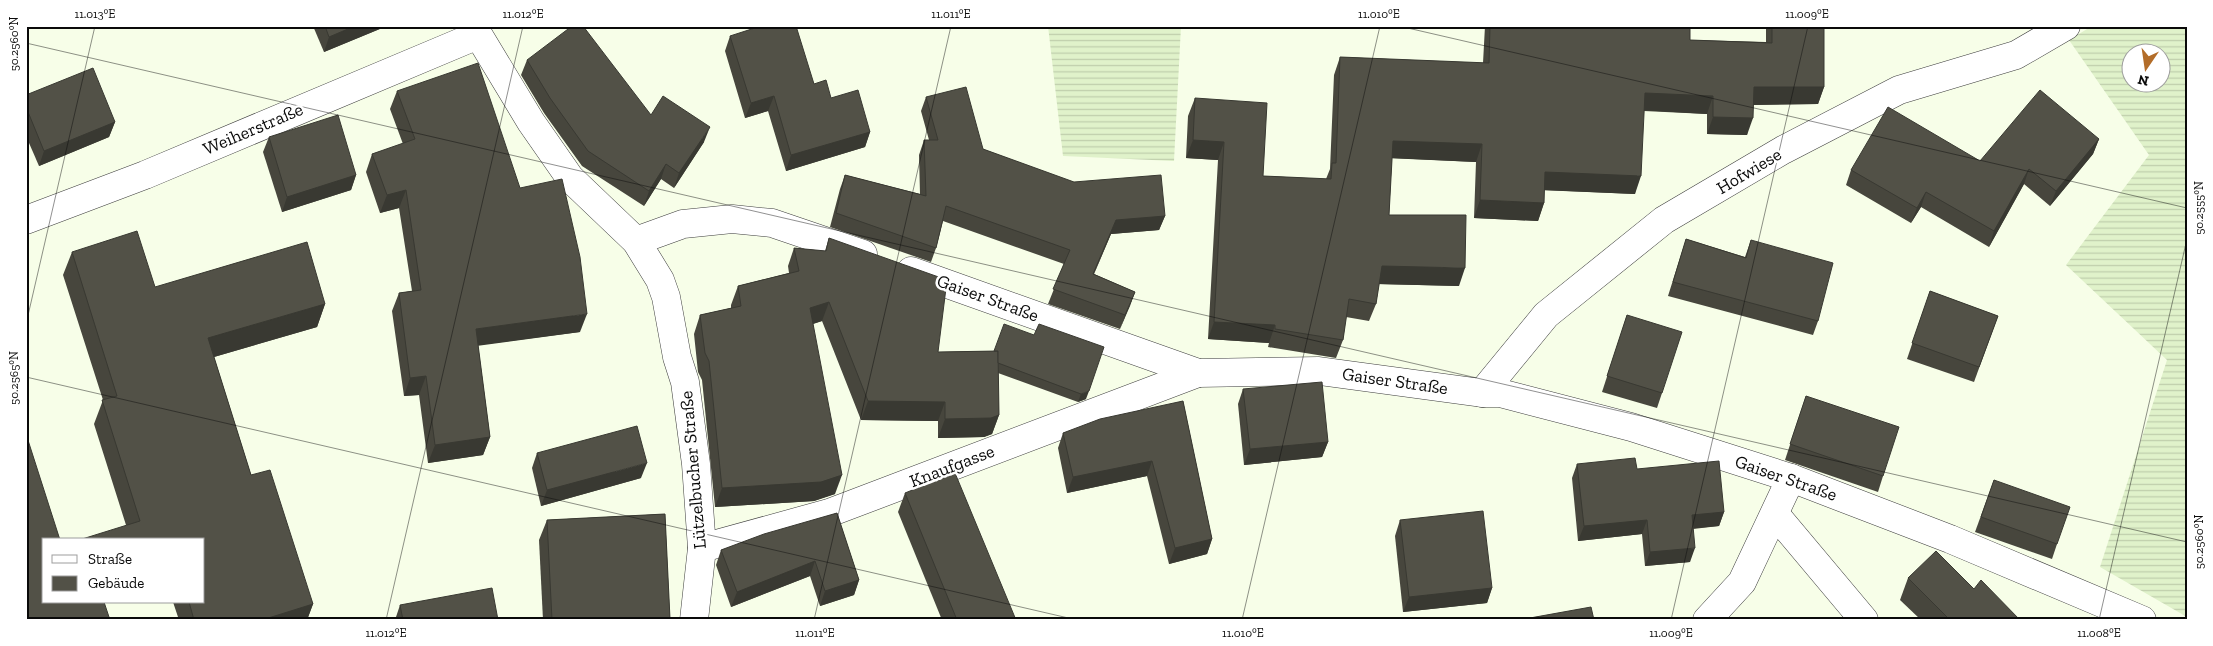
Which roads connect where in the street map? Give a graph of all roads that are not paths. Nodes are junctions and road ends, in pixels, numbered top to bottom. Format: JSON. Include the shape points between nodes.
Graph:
{"nodes":[{"id":1,"x":2066,"y":26,"type":"edge"},
{"id":2,"x":476,"y":30,"type":"edge"},
{"id":3,"x":26,"y":220,"type":"edge"},
{"id":4,"x":636,"y":241,"type":"junction"},
{"id":5,"x":1198,"y":373,"type":"junction"},
{"id":6,"x":1482,"y":393,"type":"junction"},
{"id":7,"x":1791,"y":478,"type":"junction"},
{"id":8,"x":1775,"y":514,"type":"junction"},
{"id":9,"x":702,"y":548,"type":"junction"},
{"id":10,"x":694,"y":620,"type":"edge"},
{"id":11,"x":1707,"y":620,"type":"edge"},
{"id":12,"x":1864,"y":620,"type":"edge"},
{"id":13,"x":2142,"y":620,"type":"edge"}],
"edges":[{"from":1,"to":6,"type":"street","name":"Hofwiese","via":[[2016,54],[1899,90],[1783,150],[1664,220],[1546,315]]},
{"from":2,"to":3,"type":"street","name":"Weiherstraße","via":[[145,175]]},
{"from":2,"to":4,"type":"street","name":"Lützelbucher Straße","via":[[531,122],[570,178]]},
{"from":4,"to":5,"type":"street","name":"Gaiser Straße","via":[[683,224],[732,219],[772,223]]},
{"from":4,"to":9,"type":"street","name":"Lützelbucher Straße","via":[[660,280],[666,297],[685,382],[696,464]]},
{"from":5,"to":6,"type":"street","name":"Gaiser Straße","via":[[1319,371]]},
{"from":5,"to":9,"type":"street","name":"Knaufgasse","via":[[829,513]]},
{"from":6,"to":7,"type":"street","name":"Gaiser Straße","via":[[1500,393],[1631,426]]},
{"from":7,"to":8,"type":"street"},
{"from":7,"to":13,"type":"street","name":"Gaiser Straße","via":[[1950,539]]},
{"from":8,"to":11,"type":"street","via":[[1742,582]]},
{"from":8,"to":12,"type":"street"},
{"from":9,"to":10,"type":"street","name":"Lützelbucher Straße"}]}
